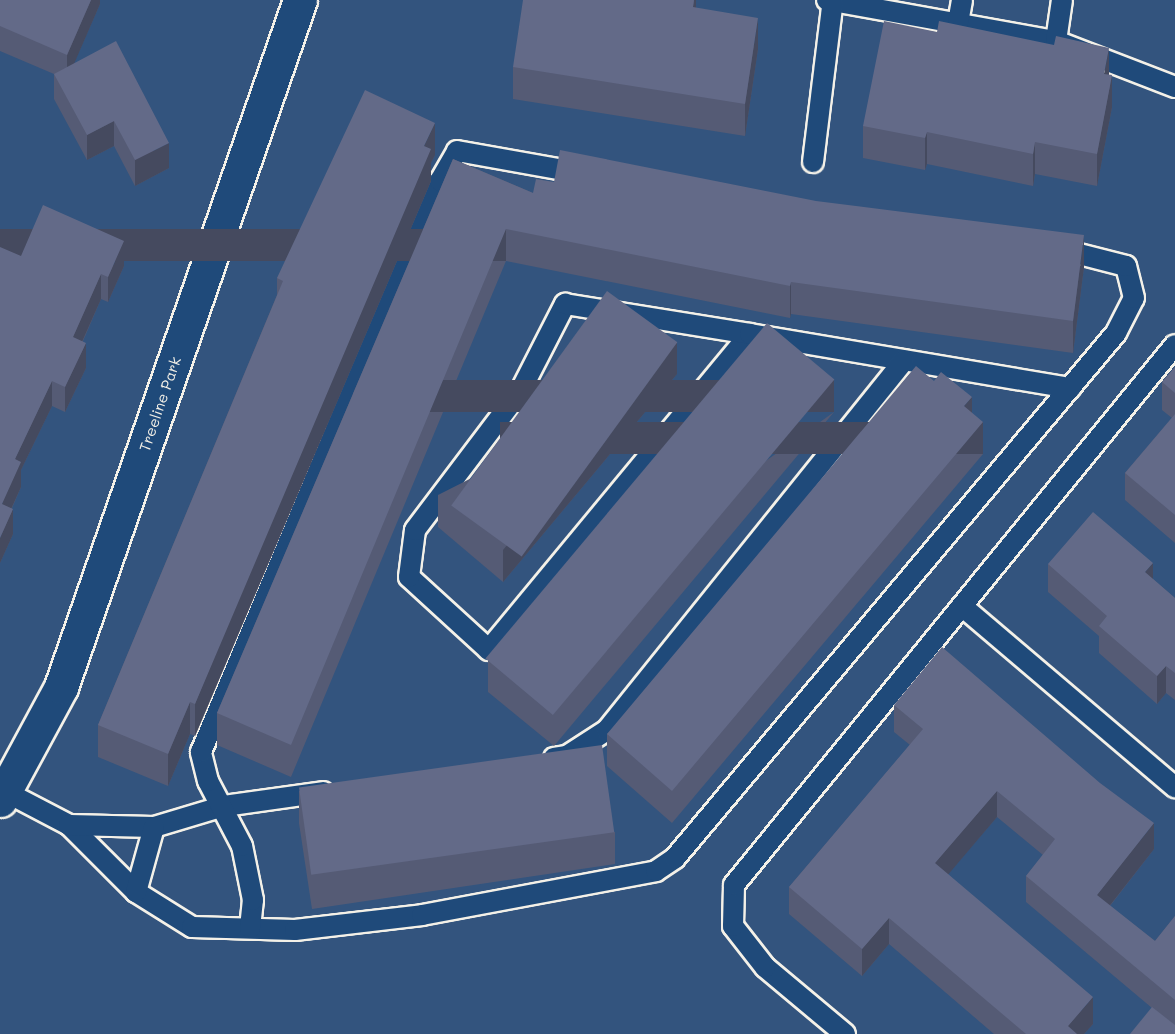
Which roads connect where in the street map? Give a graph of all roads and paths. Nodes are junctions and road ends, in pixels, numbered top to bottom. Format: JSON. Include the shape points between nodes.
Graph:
{"nodes":[{"id":1,"x":300,"y":0,"type":"edge"},
{"id":2,"x":827,"y":0,"type":"edge"},
{"id":3,"x":832,"y":0,"type":"edge"},
{"id":4,"x":962,"y":0,"type":"edge"},
{"id":5,"x":1062,"y":0,"type":"edge"},
{"id":6,"x":958,"y":23,"type":"junction"},
{"id":7,"x":1056,"y":41,"type":"junction"},
{"id":8,"x":1175,"y":87,"type":"edge"},
{"id":9,"x":813,"y":162,"type":"dead end"},
{"id":10,"x":597,"y":176,"type":"edge"},
{"id":11,"x":1040,"y":246,"type":"edge"},
{"id":12,"x":750,"y":334,"type":"junction"},
{"id":13,"x":1175,"y":345,"type":"edge"},
{"id":14,"x":904,"y":360,"type":"junction"},
{"id":15,"x":1070,"y":388,"type":"junction"},
{"id":16,"x":962,"y":606,"type":"junction"},
{"id":17,"x":531,"y":762,"type":"edge"},
{"id":18,"x":1175,"y":787,"type":"edge"},
{"id":19,"x":342,"y":789,"type":"edge"},
{"id":20,"x":3,"y":796,"type":"edge"},
{"id":21,"x":224,"y":806,"type":"junction"},
{"id":22,"x":69,"y":825,"type":"junction"},
{"id":23,"x":154,"y":827,"type":"junction"},
{"id":24,"x":136,"y":892,"type":"junction"},
{"id":25,"x":250,"y":928,"type":"junction"},
{"id":26,"x":845,"y":1034,"type":"edge"}],
"edges":[{"from":1,"to":20,"type":"street","name":"Treeline Park","via":[[61,687]]},
{"from":2,"to":3,"type":"lane"},
{"from":3,"to":6,"type":"lane"},
{"from":3,"to":9,"type":"lane"},
{"from":4,"to":6,"type":"lane"},
{"from":5,"to":7,"type":"lane"},
{"from":6,"to":7,"type":"lane"},
{"from":7,"to":8,"type":"lane"},
{"from":10,"to":21,"type":"lane","via":[[457,150],[201,753],[208,781]]},
{"from":11,"to":15,"type":"lane","via":[[1126,266],[1134,298],[1116,333]]},
{"from":12,"to":12,"type":"lane","via":[[565,304],[520,390],[415,530],[409,577],[489,650]]},
{"from":12,"to":14,"type":"lane"},
{"from":13,"to":16,"type":"lane"},
{"from":14,"to":15,"type":"lane"},
{"from":14,"to":17,"type":"lane","via":[[607,730],[567,756]]},
{"from":15,"to":25,"type":"lane","via":[[675,858],[656,871],[422,915],[295,930]]},
{"from":16,"to":18,"type":"lane"},
{"from":16,"to":26,"type":"lane","via":[[734,885],[734,926],[765,967]]},
{"from":19,"to":21,"type":"lane"},
{"from":20,"to":22,"type":"lane"},
{"from":21,"to":23,"type":"lane"},
{"from":21,"to":25,"type":"lane","via":[[242,846],[253,900]]},
{"from":22,"to":23,"type":"lane"},
{"from":22,"to":24,"type":"lane"},
{"from":23,"to":24,"type":"lane"},
{"from":24,"to":25,"type":"lane","via":[[192,927]]}]}
